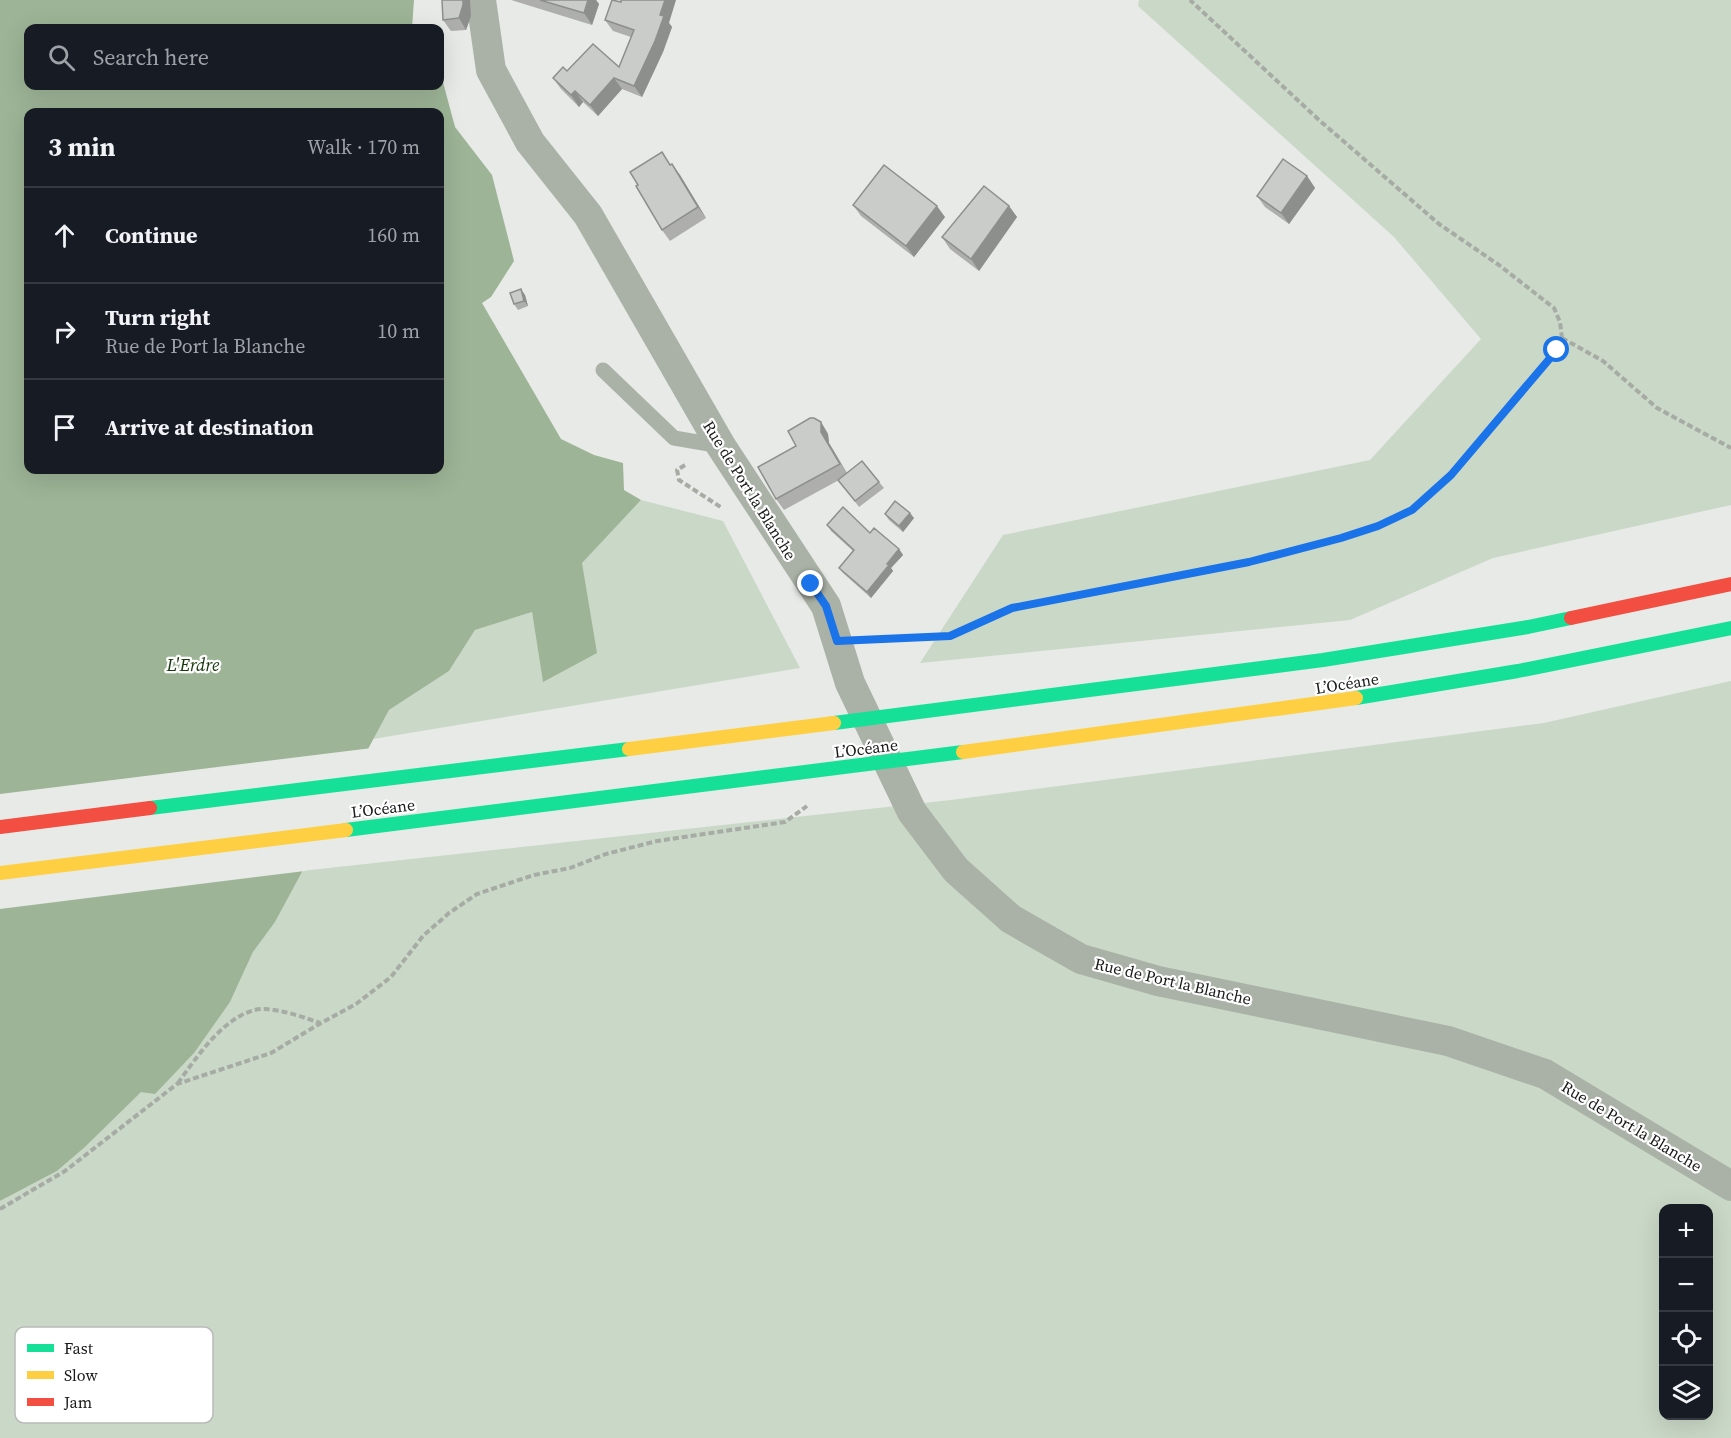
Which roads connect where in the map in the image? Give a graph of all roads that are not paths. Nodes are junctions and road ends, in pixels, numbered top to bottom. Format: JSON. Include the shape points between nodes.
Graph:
{"nodes":[{"id":1,"x":481,"y":0,"type":"edge"},
{"id":2,"x":603,"y":370,"type":"dead end"},
{"id":3,"x":721,"y":446,"type":"junction"},
{"id":4,"x":1731,"y":584,"type":"edge"},
{"id":5,"x":1731,"y":628,"type":"edge"},
{"id":6,"x":0,"y":827,"type":"edge"},
{"id":7,"x":0,"y":873,"type":"edge"},
{"id":8,"x":1731,"y":1186,"type":"edge"}],
"edges":[{"from":1,"to":3,"type":"street","name":"Rue de Port la Blanche","via":[[491,70],[530,142],[588,215]]},
{"from":2,"to":3,"type":"lane","via":[[674,438]]},
{"from":3,"to":8,"type":"street","name":"Rue de Port la Blanche","via":[[826,606],[850,683],[912,812],[956,870],[1011,919],[1081,959],[1158,981],[1448,1041],[1545,1074]]},
{"from":4,"to":6,"type":"highway","name":"L’Océane","via":[[1591,615],[1407,648]]},
{"from":5,"to":7,"type":"highway","name":"L’Océane","via":[[1518,672],[1317,705]]}]}
